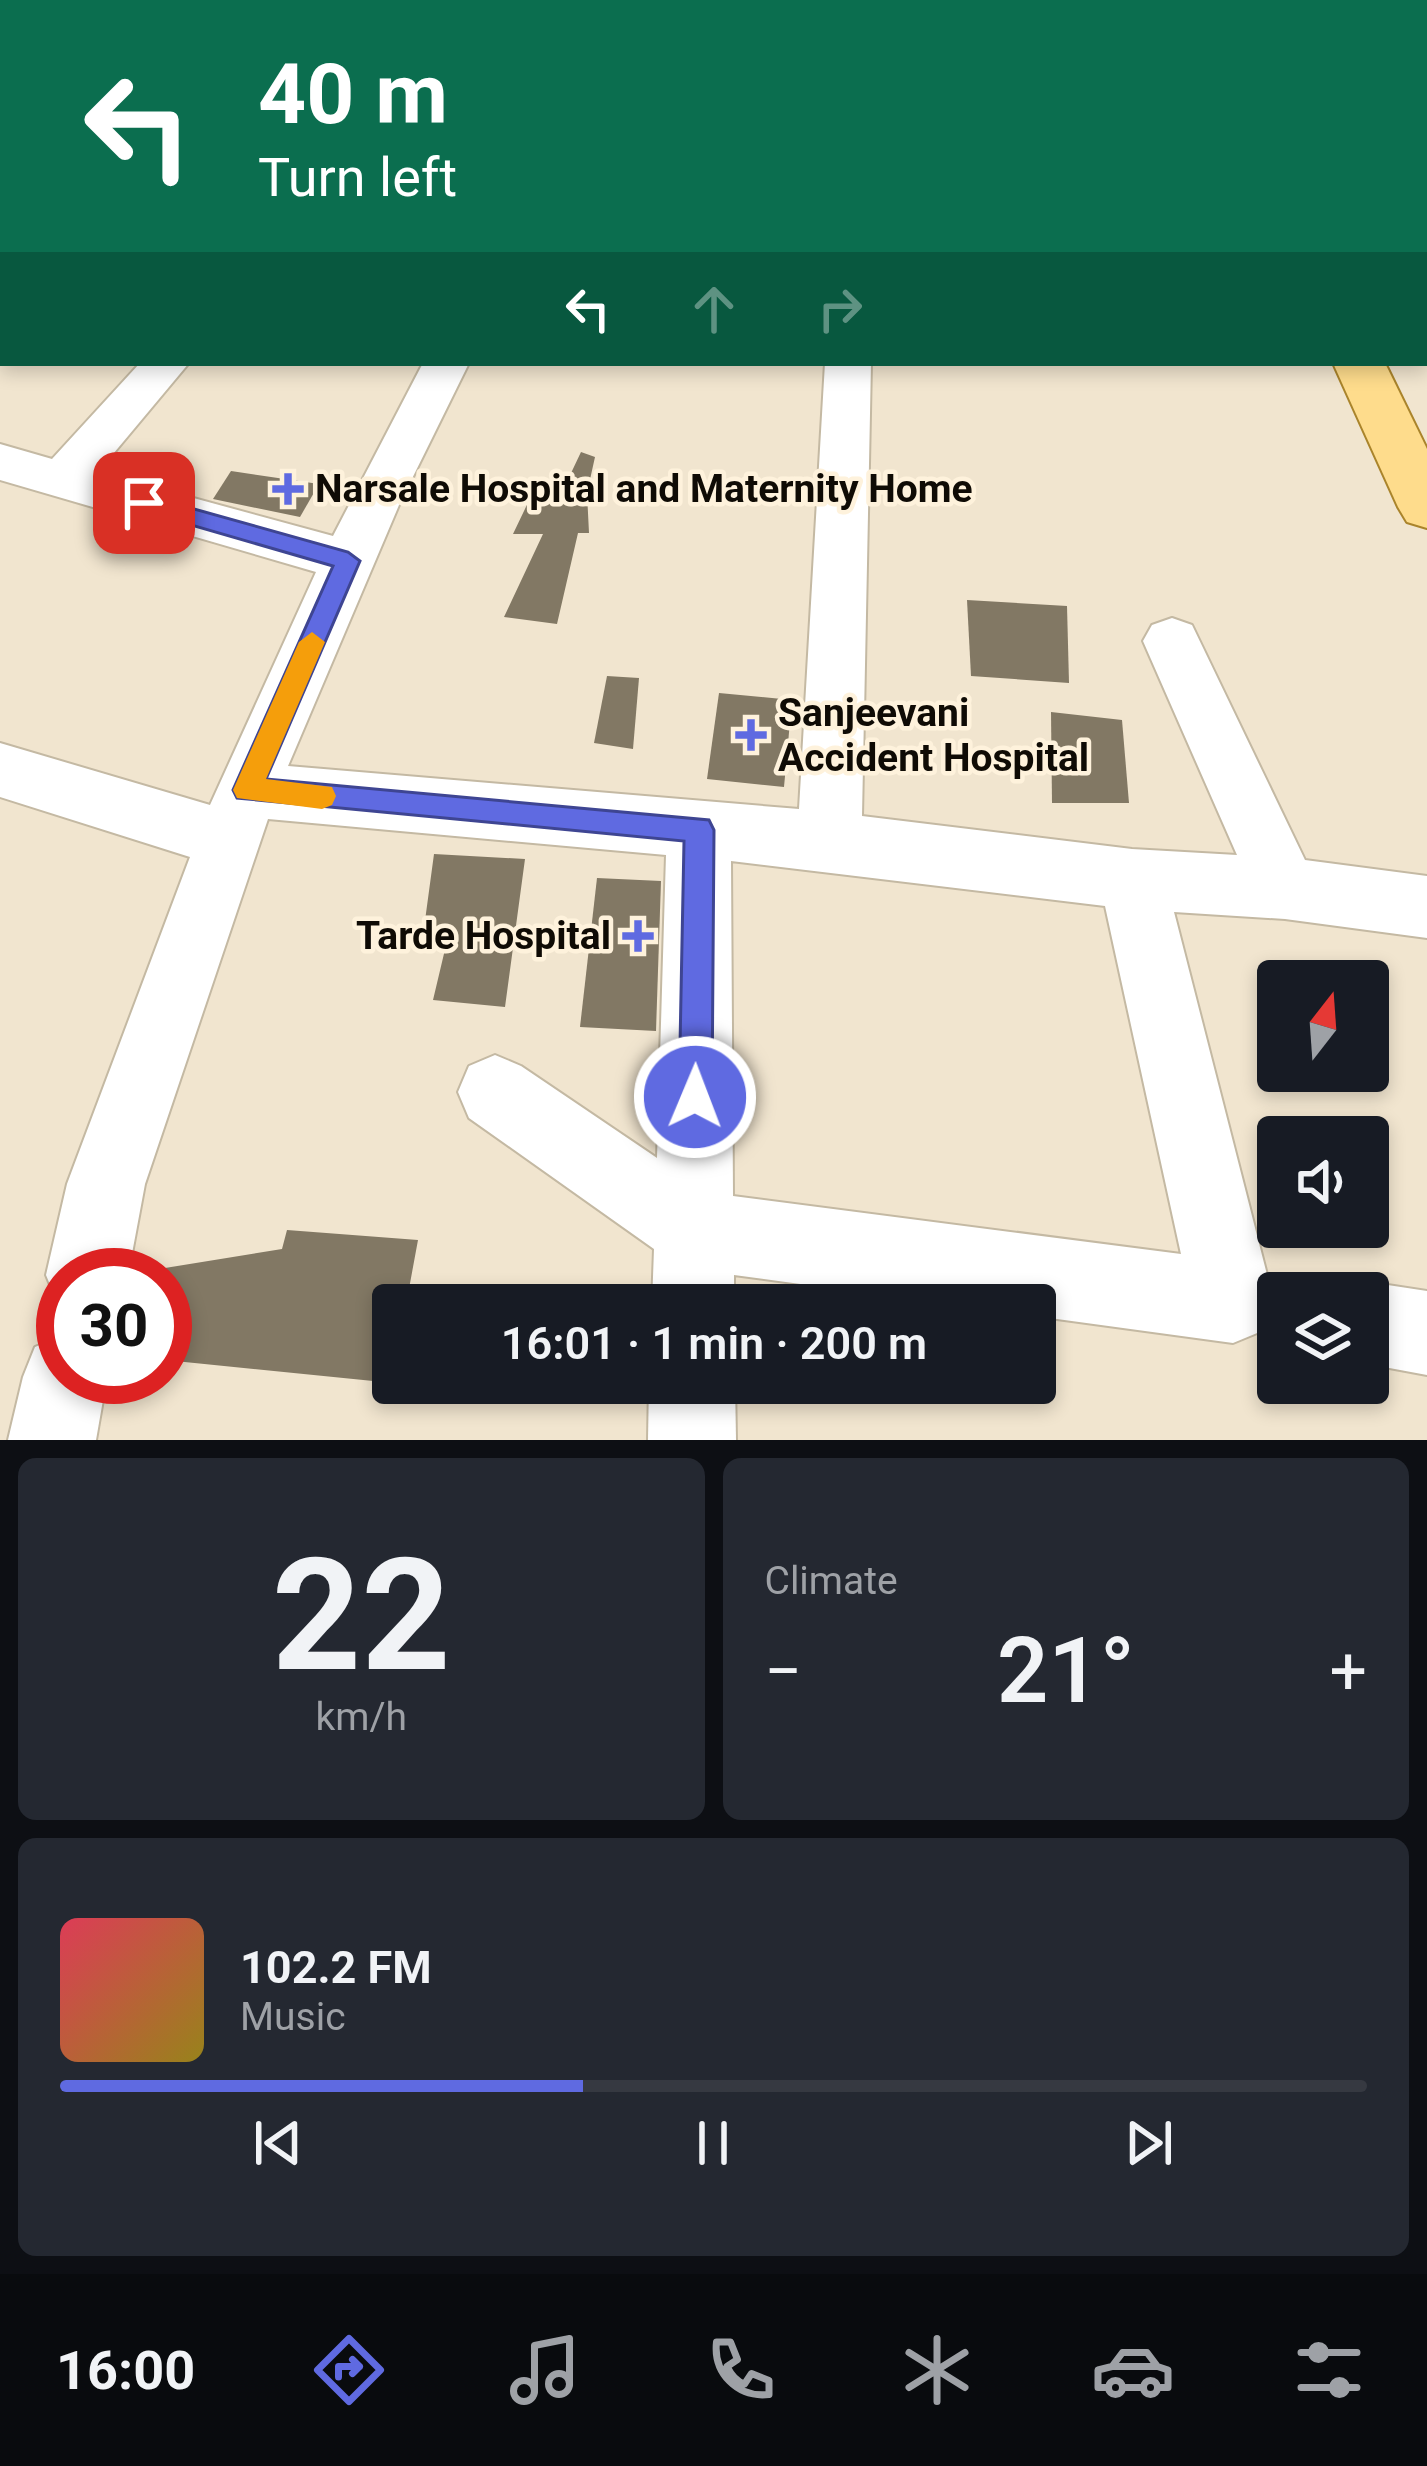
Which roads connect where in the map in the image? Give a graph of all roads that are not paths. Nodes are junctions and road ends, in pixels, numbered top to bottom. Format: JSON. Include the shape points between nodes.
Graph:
{"nodes":[{"id":1,"x":163,"y":366,"type":"edge"},
{"id":2,"x":445,"y":366,"type":"edge"},
{"id":3,"x":848,"y":366,"type":"edge"},
{"id":4,"x":1360,"y":366,"type":"edge"},
{"id":5,"x":1412,"y":366,"type":"edge"},
{"id":6,"x":1427,"y":394,"type":"edge"},
{"id":7,"x":0,"y":462,"type":"edge"},
{"id":8,"x":62,"y":480,"type":"junction"},
{"id":9,"x":1427,"y":507,"type":"edge"},
{"id":10,"x":348,"y":561,"type":"junction"},
{"id":11,"x":1172,"y":641,"type":"dead end"},
{"id":12,"x":0,"y":770,"type":"edge"},
{"id":13,"x":238,"y":815,"type":"junction"},
{"id":14,"x":699,"y":830,"type":"junction"},
{"id":15,"x":829,"y":842,"type":"junction"},
{"id":16,"x":1132,"y":879,"type":"junction"},
{"id":17,"x":1285,"y":888,"type":"junction"},
{"id":18,"x":1427,"y":907,"type":"edge"},
{"id":19,"x":495,"y":1092,"type":"dead end"},
{"id":20,"x":694,"y":1230,"type":"junction"},
{"id":21,"x":92,"y":1248,"type":"edge"},
{"id":22,"x":693,"y":1284,"type":"edge"},
{"id":23,"x":1255,"y":1305,"type":"edge"},
{"id":24,"x":1389,"y":1327,"type":"edge"},
{"id":25,"x":1427,"y":1333,"type":"edge"},
{"id":26,"x":59,"y":1404,"type":"edge"},
{"id":27,"x":692,"y":1404,"type":"edge"},
{"id":28,"x":52,"y":1440,"type":"edge"},
{"id":29,"x":692,"y":1440,"type":"edge"}],
"edges":[{"from":1,"to":8,"type":"street"},
{"from":2,"to":10,"type":"street"},
{"from":3,"to":15,"type":"street"},
{"from":4,"to":9,"type":"main road"},
{"from":5,"to":6,"type":"main road"},
{"from":7,"to":8,"type":"street"},
{"from":8,"to":10,"type":"street"},
{"from":10,"to":13,"type":"street"},
{"from":11,"to":17,"type":"street"},
{"from":12,"to":13,"type":"street"},
{"from":13,"to":14,"type":"street"},
{"from":13,"to":21,"type":"street","via":[[106,1184]]},
{"from":14,"to":15,"type":"street"},
{"from":14,"to":20,"type":"street"},
{"from":15,"to":16,"type":"street"},
{"from":16,"to":17,"type":"street"},
{"from":16,"to":23,"type":"street"},
{"from":17,"to":18,"type":"street"},
{"from":19,"to":20,"type":"street"},
{"from":20,"to":22,"type":"street"},
{"from":20,"to":23,"type":"street"},
{"from":24,"to":25,"type":"street"},
{"from":26,"to":28,"type":"street"},
{"from":27,"to":29,"type":"street"}]}
